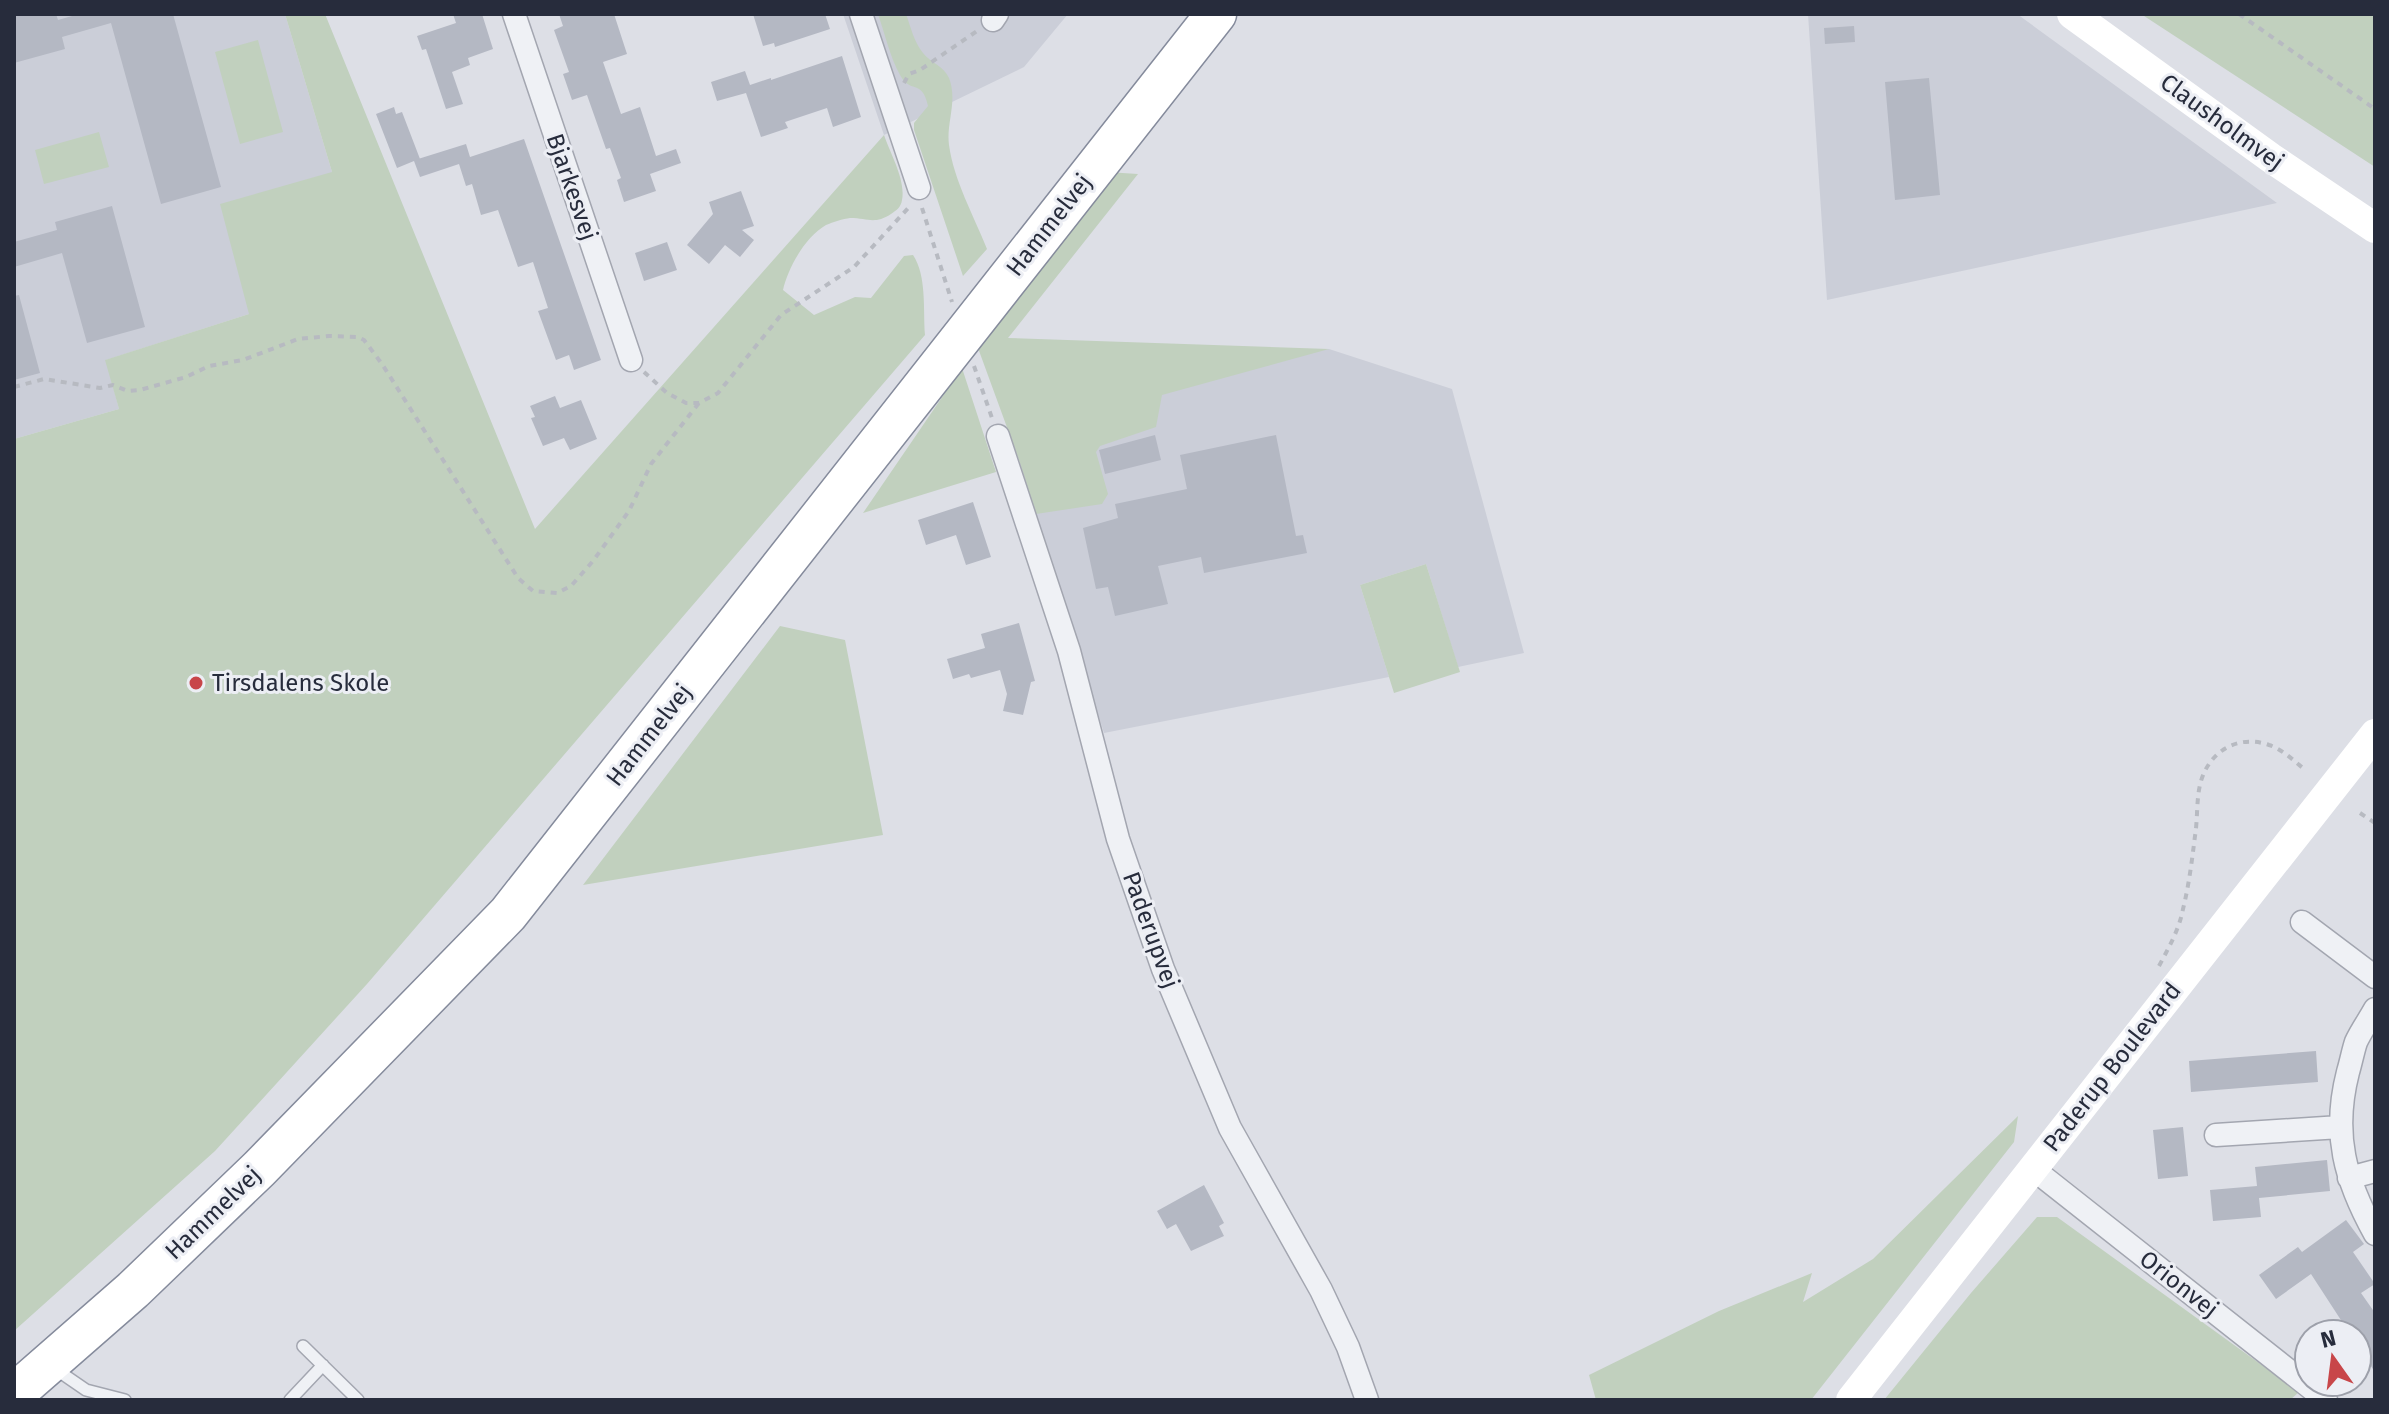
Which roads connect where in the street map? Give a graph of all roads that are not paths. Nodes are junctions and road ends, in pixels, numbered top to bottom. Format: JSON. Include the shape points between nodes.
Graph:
{"nodes":[{"id":1,"x":514,"y":14,"type":"edge"},
{"id":2,"x":861,"y":14,"type":"edge"},
{"id":3,"x":1216,"y":14,"type":"edge"},
{"id":4,"x":2072,"y":14,"type":"edge"},
{"id":5,"x":919,"y":193,"type":"road end"},
{"id":6,"x":2375,"y":228,"type":"edge"},
{"id":7,"x":631,"y":360,"type":"road end"},
{"id":8,"x":998,"y":436,"type":"road end"},
{"id":9,"x":2375,"y":734,"type":"edge"},
{"id":10,"x":2302,"y":922,"type":"dead end"},
{"id":11,"x":2375,"y":977,"type":"edge"},
{"id":12,"x":2375,"y":1009,"type":"edge"},
{"id":13,"x":2340,"y":1127,"type":"junction"},
{"id":14,"x":2216,"y":1135,"type":"dead end"},
{"id":15,"x":2032,"y":1168,"type":"junction"},
{"id":16,"x":2375,"y":1171,"type":"edge"},
{"id":17,"x":2349,"y":1178,"type":"junction"},
{"id":18,"x":2375,"y":1234,"type":"edge"},
{"id":19,"x":303,"y":1346,"type":"dead end"},
{"id":20,"x":48,"y":1364,"type":"junction"},
{"id":21,"x":323,"y":1365,"type":"junction"},
{"id":22,"x":2293,"y":1377,"type":"edge"},
{"id":23,"x":14,"y":1394,"type":"edge"},
{"id":24,"x":125,"y":1400,"type":"edge"},
{"id":25,"x":290,"y":1400,"type":"edge"},
{"id":26,"x":358,"y":1400,"type":"edge"},
{"id":27,"x":1367,"y":1400,"type":"edge"},
{"id":28,"x":1851,"y":1400,"type":"edge"}],
"edges":[{"from":1,"to":7,"type":"street","name":"Bjarkesvej"},
{"from":2,"to":5,"type":"street"},
{"from":3,"to":20,"type":"highway","name":"Hammelvej","via":[[508,914],[259,1169]]},
{"from":4,"to":6,"type":"street","name":"Clausholmvej"},
{"from":8,"to":27,"type":"street","name":"Paderupvej","via":[[1069,651],[1118,839],[1163,969],[1230,1128],[1321,1290]]},
{"from":9,"to":15,"type":"street","name":"Paderup Boulevard"},
{"from":10,"to":11,"type":"street"},
{"from":12,"to":13,"type":"street","via":[[2357,1042]]},
{"from":13,"to":14,"type":"street"},
{"from":13,"to":17,"type":"street"},
{"from":15,"to":22,"type":"street","name":"Orionvej"},
{"from":15,"to":28,"type":"street","name":"Paderup Boulevard"},
{"from":16,"to":17,"type":"street"},
{"from":17,"to":18,"type":"street"},
{"from":19,"to":21,"type":"lane"},
{"from":20,"to":23,"type":"highway","name":"Hammelvej"},
{"from":20,"to":24,"type":"lane","via":[[86,1390]]},
{"from":21,"to":25,"type":"lane"},
{"from":21,"to":26,"type":"lane"}]}
